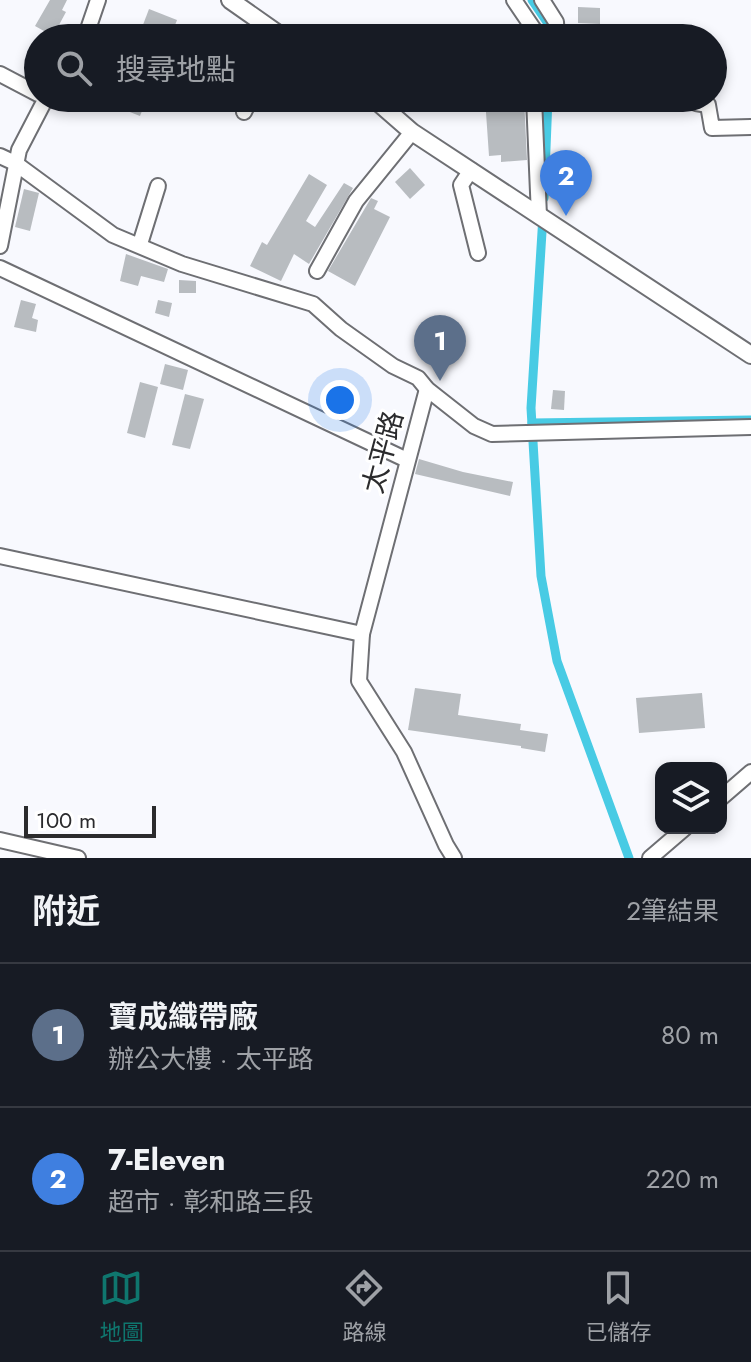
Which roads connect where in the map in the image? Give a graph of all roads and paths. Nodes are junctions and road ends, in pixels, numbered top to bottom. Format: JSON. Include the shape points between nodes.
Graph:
{"nodes":[{"id":1,"x":98,"y":0,"type":"edge"},
{"id":2,"x":230,"y":0,"type":"edge"},
{"id":3,"x":514,"y":0,"type":"edge"},
{"id":4,"x":542,"y":0,"type":"edge"},
{"id":5,"x":90,"y":24,"type":"edge"},
{"id":6,"x":264,"y":24,"type":"edge"},
{"id":7,"x":530,"y":24,"type":"edge"},
{"id":8,"x":556,"y":24,"type":"edge"},
{"id":9,"x":0,"y":74,"type":"edge"},
{"id":10,"x":24,"y":87,"type":"edge"},
{"id":11,"x":39,"y":112,"type":"edge"},
{"id":12,"x":389,"y":112,"type":"edge"},
{"id":13,"x":535,"y":112,"type":"edge"},
{"id":14,"x":709,"y":112,"type":"edge"},
{"id":15,"x":751,"y":127,"type":"edge"},
{"id":16,"x":412,"y":132,"type":"junction"},
{"id":17,"x":0,"y":156,"type":"edge"},
{"id":18,"x":15,"y":163,"type":"junction"},
{"id":19,"x":471,"y":170,"type":"junction"},
{"id":20,"x":158,"y":186,"type":"dead end"},
{"id":21,"x":539,"y":216,"type":"junction"},
{"id":22,"x":140,"y":244,"type":"junction"},
{"id":23,"x":0,"y":246,"type":"edge"},
{"id":24,"x":478,"y":253,"type":"dead end"},
{"id":25,"x":0,"y":268,"type":"edge"},
{"id":26,"x":317,"y":271,"type":"dead end"},
{"id":27,"x":749,"y":351,"type":"edge"},
{"id":28,"x":427,"y":389,"type":"junction"},
{"id":29,"x":751,"y":427,"type":"edge"},
{"id":30,"x":407,"y":460,"type":"junction"},
{"id":31,"x":0,"y":556,"type":"edge"},
{"id":32,"x":362,"y":634,"type":"junction"},
{"id":33,"x":751,"y":772,"type":"edge"},
{"id":34,"x":727,"y":793,"type":"edge"},
{"id":35,"x":678,"y":834,"type":"edge"},
{"id":36,"x":0,"y":840,"type":"edge"},
{"id":37,"x":78,"y":858,"type":"edge"},
{"id":38,"x":454,"y":858,"type":"edge"},
{"id":39,"x":650,"y":858,"type":"edge"}],
"edges":[{"from":1,"to":5,"type":"street"},
{"from":2,"to":6,"type":"main road"},
{"from":3,"to":7,"type":"street"},
{"from":4,"to":8,"type":"street"},
{"from":9,"to":10,"type":"street"},
{"from":11,"to":18,"type":"street"},
{"from":12,"to":16,"type":"main road"},
{"from":13,"to":21,"type":"street"},
{"from":14,"to":15,"type":"street","via":[[712,128]]},
{"from":16,"to":19,"type":"main road"},
{"from":16,"to":26,"type":"street","via":[[356,201]]},
{"from":17,"to":18,"type":"street","name":"太平路"},
{"from":18,"to":22,"type":"street","name":"太平路","via":[[113,235]]},
{"from":18,"to":23,"type":"street"},
{"from":19,"to":21,"type":"main road"},
{"from":19,"to":24,"type":"street","via":[[461,185]]},
{"from":20,"to":22,"type":"street"},
{"from":21,"to":27,"type":"main road"},
{"from":22,"to":28,"type":"street","name":"太平路","via":[[182,264],[313,304]]},
{"from":25,"to":30,"type":"street"},
{"from":28,"to":29,"type":"street","via":[[492,434]]},
{"from":28,"to":30,"type":"street","name":"太平路"},
{"from":30,"to":32,"type":"street","name":"太平路"},
{"from":31,"to":32,"type":"street"},
{"from":32,"to":38,"type":"street","name":"太平路","via":[[359,681],[404,752]]},
{"from":33,"to":34,"type":"street"},
{"from":35,"to":39,"type":"street"},
{"from":36,"to":37,"type":"street"}]}
